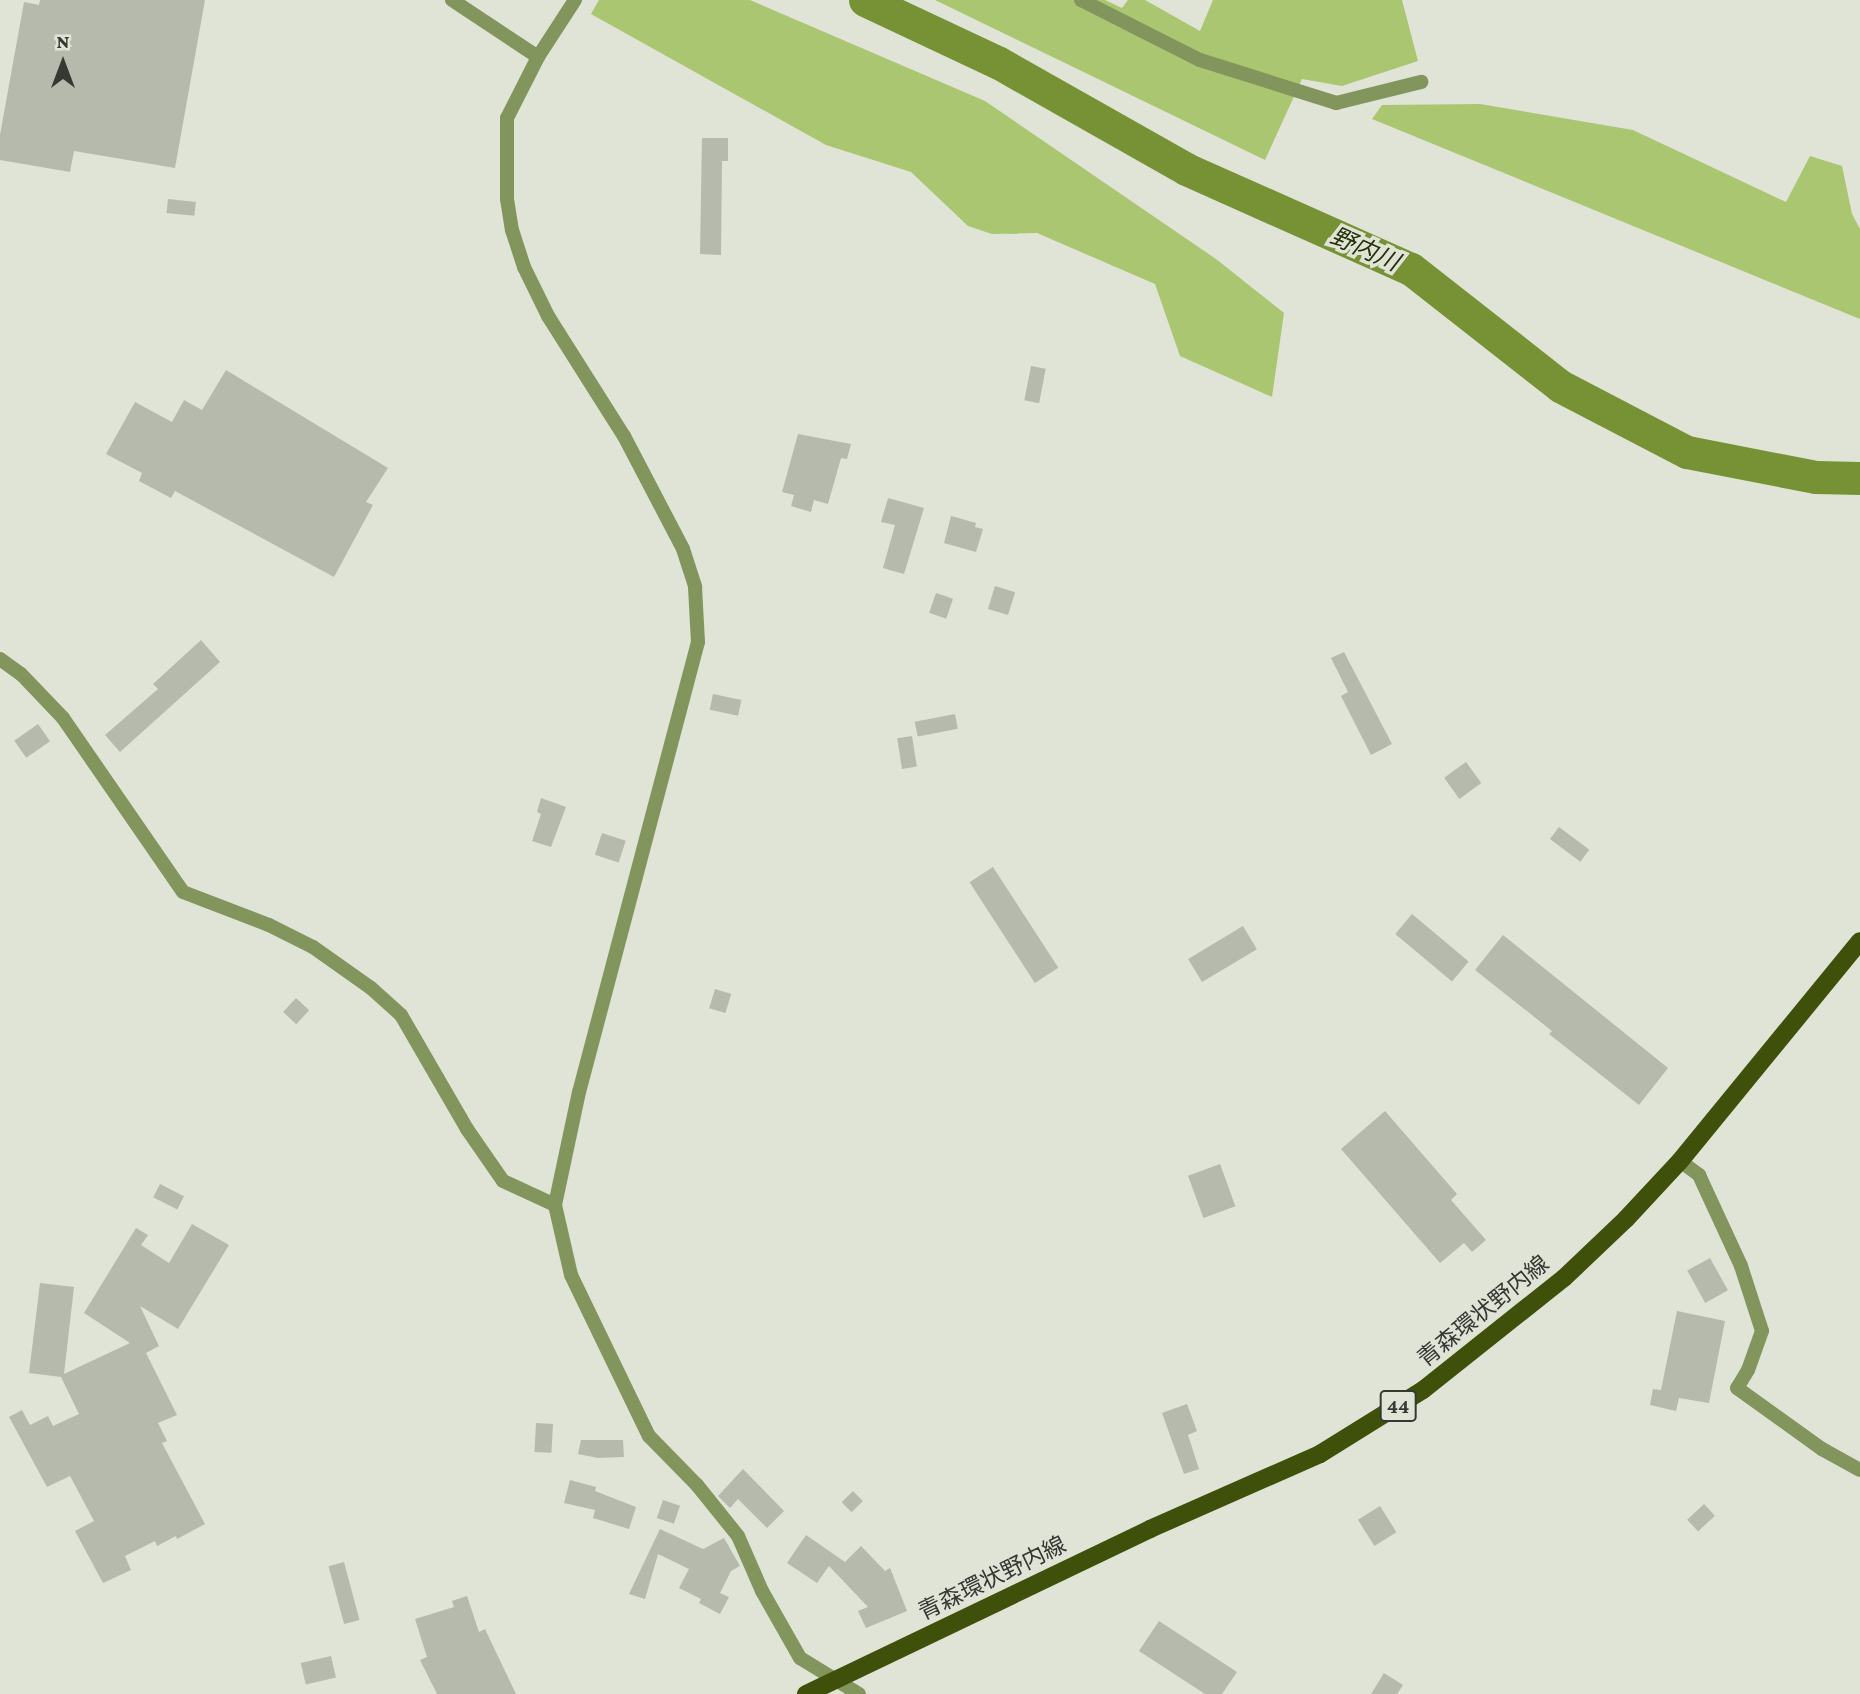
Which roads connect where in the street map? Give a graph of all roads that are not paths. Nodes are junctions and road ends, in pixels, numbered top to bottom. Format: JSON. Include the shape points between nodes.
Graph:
{"nodes":[{"id":1,"x":452,"y":0,"type":"edge"},
{"id":2,"x":1081,"y":0,"type":"edge"},
{"id":3,"x":573,"y":4,"type":"edge"},
{"id":4,"x":538,"y":57,"type":"junction"},
{"id":5,"x":1421,"y":82,"type":"dead end"},
{"id":6,"x":0,"y":659,"type":"edge"},
{"id":7,"x":1860,"y":941,"type":"edge"},
{"id":8,"x":1679,"y":1161,"type":"junction"},
{"id":9,"x":555,"y":1205,"type":"junction"},
{"id":10,"x":1860,"y":1470,"type":"edge"},
{"id":11,"x":834,"y":1681,"type":"junction"},
{"id":12,"x":806,"y":1694,"type":"edge"},
{"id":13,"x":859,"y":1694,"type":"edge"}],
"edges":[{"from":1,"to":4,"type":"street"},
{"from":2,"to":5,"type":"street","via":[[1200,60],[1336,103]]},
{"from":3,"to":4,"type":"street"},
{"from":4,"to":9,"type":"street","via":[[508,118],[507,199],[512,230],[548,316],[624,436],[683,549],[695,587],[698,642],[579,1092]]},
{"from":6,"to":9,"type":"street","via":[[63,718],[183,892],[270,925],[313,947],[371,988],[401,1015],[503,1181]]},
{"from":7,"to":8,"type":"main road","name":"青森環状野内線","number":"44"},
{"from":8,"to":10,"type":"street","via":[[1699,1175],[1741,1266],[1762,1331],[1737,1388],[1822,1449]]},
{"from":8,"to":11,"type":"main road","name":"青森環状野内線","number":"44","via":[[1564,1278],[1423,1390],[1320,1454],[1150,1529]]},
{"from":9,"to":11,"type":"street","via":[[571,1275],[649,1436],[738,1536],[762,1591],[800,1658]]},
{"from":11,"to":12,"type":"main road","name":"青森環状野内線","number":"44"},
{"from":11,"to":13,"type":"street"}]}
